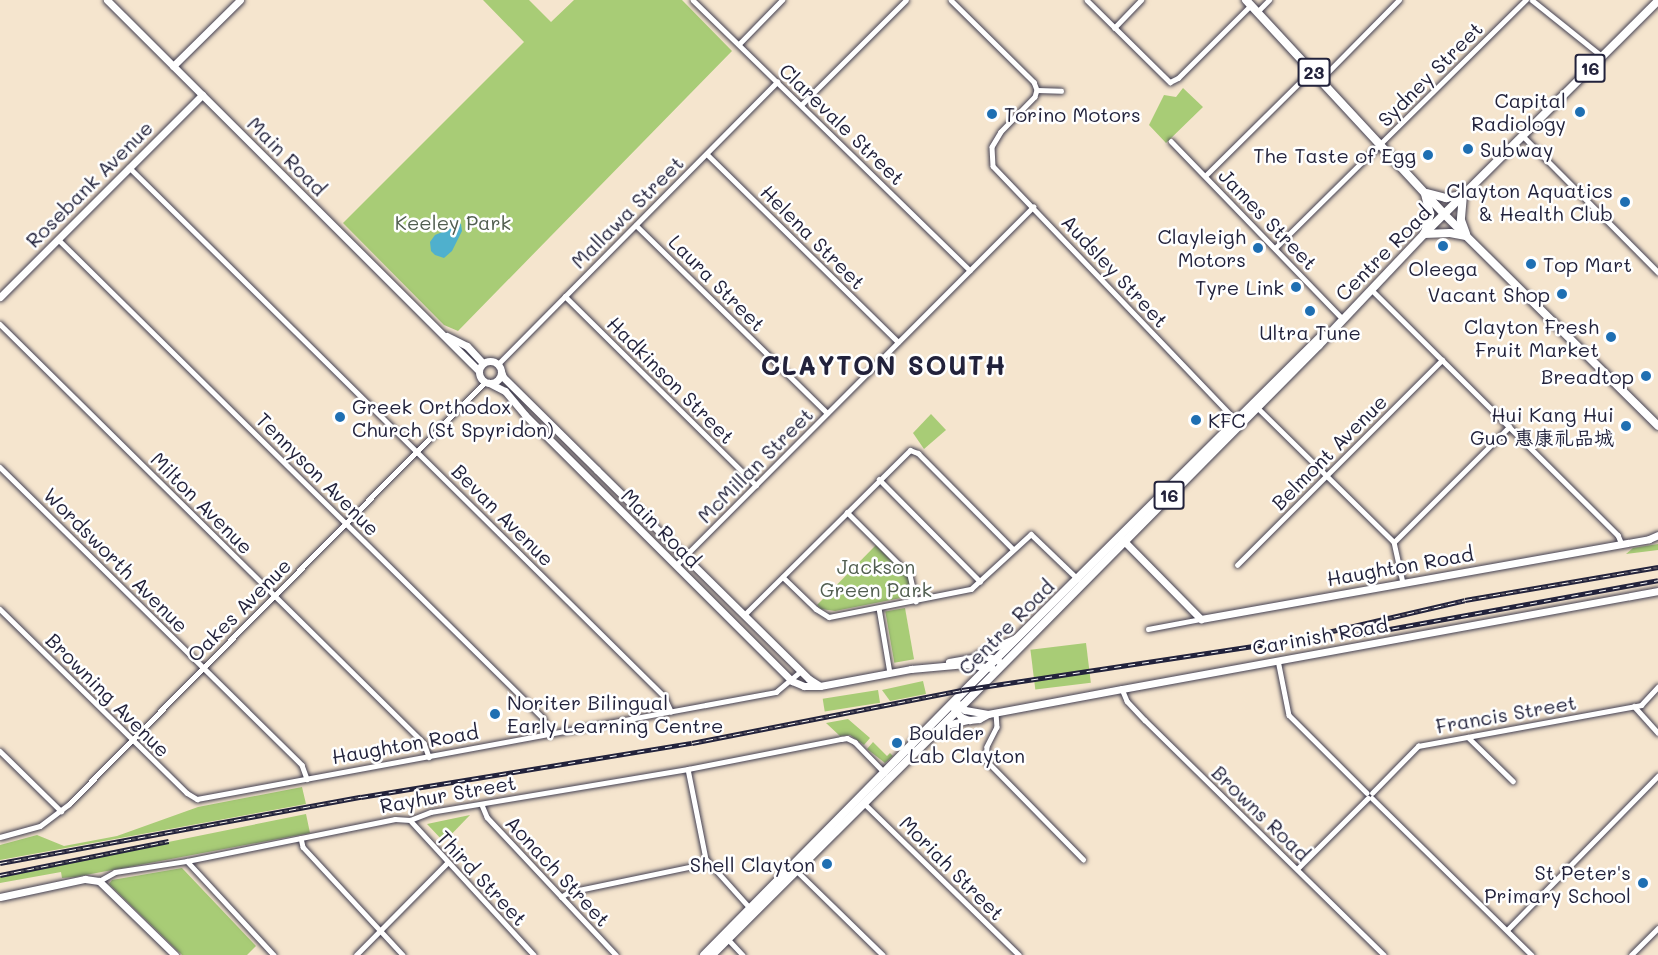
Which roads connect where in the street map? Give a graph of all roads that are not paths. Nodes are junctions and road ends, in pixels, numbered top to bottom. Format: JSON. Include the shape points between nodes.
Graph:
{"nodes":[{"id":1,"x":107,"y":0,"type":"edge"},
{"id":2,"x":240,"y":0,"type":"edge"},
{"id":3,"x":693,"y":0,"type":"edge"},
{"id":4,"x":782,"y":0,"type":"edge"},
{"id":5,"x":906,"y":0,"type":"edge"},
{"id":6,"x":951,"y":0,"type":"edge"},
{"id":7,"x":1087,"y":0,"type":"edge"},
{"id":8,"x":1142,"y":0,"type":"edge"},
{"id":9,"x":1269,"y":0,"type":"edge"},
{"id":10,"x":1399,"y":0,"type":"edge"},
{"id":11,"x":1526,"y":0,"type":"edge"},
{"id":12,"x":1532,"y":0,"type":"edge"},
{"id":13,"x":1658,"y":1,"type":"edge"},
{"id":14,"x":1249,"y":3,"type":"edge"},
{"id":15,"x":1257,"y":12,"type":"junction"},
{"id":16,"x":1114,"y":28,"type":"junction"},
{"id":17,"x":739,"y":44,"type":"junction"},
{"id":18,"x":1602,"y":56,"type":"junction"},
{"id":19,"x":173,"y":66,"type":"junction"},
{"id":20,"x":1312,"y":70,"type":"junction"},
{"id":21,"x":1321,"y":79,"type":"junction"},
{"id":22,"x":777,"y":82,"type":"junction"},
{"id":23,"x":1037,"y":90,"type":"junction"},
{"id":24,"x":1061,"y":91,"type":"dead end"},
{"id":25,"x":202,"y":95,"type":"junction"},
{"id":26,"x":801,"y":105,"type":"junction"},
{"id":27,"x":1523,"y":136,"type":"junction"},
{"id":28,"x":1171,"y":141,"type":"dead end"},
{"id":29,"x":1381,"y":144,"type":"junction"},
{"id":30,"x":707,"y":154,"type":"junction"},
{"id":31,"x":129,"y":166,"type":"junction"},
{"id":32,"x":1206,"y":175,"type":"junction"},
{"id":33,"x":1425,"y":193,"type":"junction"},
{"id":34,"x":1463,"y":195,"type":"junction"},
{"id":35,"x":1033,"y":207,"type":"junction"},
{"id":36,"x":1444,"y":214,"type":"junction"},
{"id":37,"x":636,"y":225,"type":"junction"},
{"id":38,"x":1424,"y":234,"type":"junction"},
{"id":39,"x":1466,"y":236,"type":"junction"},
{"id":40,"x":58,"y":239,"type":"junction"},
{"id":41,"x":1275,"y":248,"type":"junction"},
{"id":42,"x":970,"y":270,"type":"junction"},
{"id":43,"x":1658,"y":272,"type":"edge"},
{"id":44,"x":1371,"y":289,"type":"junction"},
{"id":45,"x":565,"y":296,"type":"junction"},
{"id":46,"x":0,"y":297,"type":"edge"},
{"id":47,"x":1342,"y":318,"type":"junction"},
{"id":48,"x":0,"y":324,"type":"edge"},
{"id":49,"x":444,"y":335,"type":"junction"},
{"id":50,"x":898,"y":342,"type":"junction"},
{"id":51,"x":1442,"y":360,"type":"junction"},
{"id":52,"x":483,"y":363,"type":"junction"},
{"id":53,"x":500,"y":367,"type":"junction"},
{"id":54,"x":479,"y":370,"type":"junction"},
{"id":55,"x":487,"y":383,"type":"junction"},
{"id":56,"x":1255,"y":405,"type":"junction"},
{"id":57,"x":827,"y":413,"type":"junction"},
{"id":58,"x":1238,"y":422,"type":"junction"},
{"id":59,"x":1658,"y":426,"type":"edge"},
{"id":60,"x":1509,"y":427,"type":"junction"},
{"id":61,"x":417,"y":451,"type":"junction"},
{"id":62,"x":0,"y":466,"type":"edge"},
{"id":63,"x":597,"y":470,"type":"junction"},
{"id":64,"x":1326,"y":475,"type":"junction"},
{"id":65,"x":588,"y":479,"type":"junction"},
{"id":66,"x":879,"y":479,"type":"junction"},
{"id":67,"x":756,"y":485,"type":"junction"},
{"id":68,"x":847,"y":512,"type":"junction"},
{"id":69,"x":346,"y":524,"type":"junction"},
{"id":70,"x":1658,"y":534,"type":"edge"},
{"id":71,"x":1122,"y":539,"type":"junction"},
{"id":72,"x":1394,"y":542,"type":"junction"},
{"id":73,"x":1621,"y":542,"type":"junction"},
{"id":74,"x":1013,"y":549,"type":"junction"},
{"id":75,"x":685,"y":556,"type":"junction"},
{"id":76,"x":1237,"y":565,"type":"dead end"},
{"id":77,"x":676,"y":566,"type":"junction"},
{"id":78,"x":783,"y":577,"type":"junction"},
{"id":79,"x":1078,"y":579,"type":"junction"},
{"id":80,"x":980,"y":581,"type":"junction"},
{"id":81,"x":1403,"y":583,"type":"junction"},
{"id":82,"x":720,"y":591,"type":"junction"},
{"id":83,"x":1658,"y":591,"type":"edge"},
{"id":84,"x":275,"y":596,"type":"junction"},
{"id":85,"x":711,"y":600,"type":"junction"},
{"id":86,"x":916,"y":601,"type":"junction"},
{"id":87,"x":879,"y":608,"type":"junction"},
{"id":88,"x":0,"y":609,"type":"edge"},
{"id":89,"x":744,"y":615,"type":"junction"},
{"id":90,"x":1201,"y":619,"type":"junction"},
{"id":91,"x":1148,"y":629,"type":"dead end"},
{"id":92,"x":1020,"y":635,"type":"junction"},
{"id":93,"x":1278,"y":660,"type":"junction"},
{"id":94,"x":967,"y":661,"type":"junction"},
{"id":95,"x":996,"y":665,"type":"junction"},
{"id":96,"x":204,"y":668,"type":"junction"},
{"id":97,"x":801,"y":671,"type":"junction"},
{"id":98,"x":890,"y":673,"type":"junction"},
{"id":99,"x":977,"y":679,"type":"junction"},
{"id":100,"x":792,"y":681,"type":"junction"},
{"id":101,"x":820,"y":686,"type":"junction"},
{"id":102,"x":1658,"y":687,"type":"edge"},
{"id":103,"x":1122,"y":689,"type":"junction"},
{"id":104,"x":970,"y":698,"type":"junction"},
{"id":105,"x":1634,"y":706,"type":"junction"},
{"id":106,"x":956,"y":707,"type":"junction"},
{"id":107,"x":671,"y":711,"type":"junction"},
{"id":108,"x":984,"y":713,"type":"junction"},
{"id":109,"x":996,"y":713,"type":"junction"},
{"id":110,"x":969,"y":720,"type":"junction"},
{"id":111,"x":942,"y":726,"type":"junction"},
{"id":112,"x":1658,"y":733,"type":"edge"},
{"id":113,"x":550,"y":735,"type":"junction"},
{"id":114,"x":1468,"y":737,"type":"junction"},
{"id":115,"x":132,"y":740,"type":"junction"},
{"id":116,"x":0,"y":751,"type":"edge"},
{"id":117,"x":429,"y":757,"type":"junction"},
{"id":118,"x":688,"y":768,"type":"junction"},
{"id":119,"x":887,"y":775,"type":"junction"},
{"id":120,"x":1658,"y":776,"type":"edge"},
{"id":121,"x":307,"y":779,"type":"junction"},
{"id":122,"x":1513,"y":782,"type":"dead end"},
{"id":123,"x":1370,"y":795,"type":"junction"},
{"id":124,"x":197,"y":799,"type":"joint"},
{"id":125,"x":864,"y":803,"type":"junction"},
{"id":126,"x":482,"y":805,"type":"junction"},
{"id":127,"x":61,"y":811,"type":"junction"},
{"id":128,"x":410,"y":820,"type":"junction"},
{"id":129,"x":0,"y":837,"type":"edge"},
{"id":130,"x":301,"y":838,"type":"junction"},
{"id":131,"x":1083,"y":859,"type":"dead end"},
{"id":132,"x":187,"y":861,"type":"junction"},
{"id":133,"x":708,"y":862,"type":"junction"},
{"id":134,"x":447,"y":863,"type":"junction"},
{"id":135,"x":795,"y":868,"type":"junction"},
{"id":136,"x":1297,"y":869,"type":"junction"},
{"id":137,"x":99,"y":881,"type":"junction"},
{"id":138,"x":0,"y":897,"type":"edge"},
{"id":139,"x":561,"y":897,"type":"junction"},
{"id":140,"x":752,"y":910,"type":"junction"},
{"id":141,"x":1658,"y":928,"type":"edge"},
{"id":142,"x":1508,"y":930,"type":"junction"},
{"id":143,"x":380,"y":931,"type":"junction"},
{"id":144,"x":728,"y":939,"type":"junction"},
{"id":145,"x":175,"y":955,"type":"edge"},
{"id":146,"x":274,"y":955,"type":"edge"},
{"id":147,"x":356,"y":955,"type":"edge"},
{"id":148,"x":403,"y":955,"type":"edge"},
{"id":149,"x":534,"y":955,"type":"edge"},
{"id":150,"x":616,"y":955,"type":"edge"},
{"id":151,"x":704,"y":955,"type":"edge"},
{"id":152,"x":712,"y":955,"type":"edge"},
{"id":153,"x":743,"y":955,"type":"edge"},
{"id":154,"x":883,"y":955,"type":"edge"},
{"id":155,"x":1018,"y":955,"type":"edge"},
{"id":156,"x":1384,"y":955,"type":"edge"},
{"id":157,"x":1532,"y":955,"type":"edge"},
{"id":158,"x":1631,"y":955,"type":"edge"}],
"edges":[{"from":1,"to":19,"type":"main road","name":"Main Road"},
{"from":2,"to":19,"type":"main road"},
{"from":3,"to":17,"type":"street","name":"Clarevale Street"},
{"from":4,"to":17,"type":"street"},
{"from":5,"to":26,"type":"street"},
{"from":6,"to":23,"type":"street","via":[[1034,82]]},
{"from":7,"to":16,"type":"street"},
{"from":8,"to":16,"type":"street"},
{"from":9,"to":15,"type":"street"},
{"from":10,"to":21,"type":"street"},
{"from":11,"to":29,"type":"street","name":"Sydney Street"},
{"from":12,"to":18,"type":"street"},
{"from":13,"to":18,"type":"main road","name":"Centre Road","number":"16"},
{"from":14,"to":15,"type":"main road","number":"23"},
{"from":14,"to":16,"type":"street","via":[[1170,82]]},
{"from":15,"to":20,"type":"main road","number":"23"},
{"from":17,"to":22,"type":"street","name":"Clarevale Street"},
{"from":18,"to":27,"type":"main road","name":"Centre Road","number":"16"},
{"from":19,"to":25,"type":"main road","name":"Main Road"},
{"from":20,"to":21,"type":"main road","number":"23"},
{"from":20,"to":32,"type":"street"},
{"from":21,"to":29,"type":"main road","number":"23"},
{"from":22,"to":26,"type":"street","name":"Clarevale Street"},
{"from":22,"to":30,"type":"street","name":"Mallawa Street"},
{"from":23,"to":24,"type":"street"},
{"from":23,"to":35,"type":"street","name":"Audsley Street","via":[[992,147],[993,166]]},
{"from":25,"to":31,"type":"main road","name":"Rosebank Avenue"},
{"from":25,"to":49,"type":"main road","name":"Main Road"},
{"from":26,"to":42,"type":"street","name":"Clarevale Street"},
{"from":27,"to":34,"type":"main road","name":"Centre Road","number":"16"},
{"from":27,"to":43,"type":"street"},
{"from":28,"to":32,"type":"street","name":"James Street"},
{"from":29,"to":33,"type":"main road","number":"23"},
{"from":29,"to":41,"type":"street","name":"Sydney Street"},
{"from":30,"to":37,"type":"street","name":"Mallawa Street"},
{"from":30,"to":50,"type":"street","name":"Helena Street"},
{"from":31,"to":40,"type":"main road","name":"Rosebank Avenue"},
{"from":31,"to":61,"type":"street","name":"Bevan Avenue"},
{"from":32,"to":41,"type":"street","name":"James Street"},
{"from":33,"to":34,"type":"main road","via":[[1446,198]]},
{"from":33,"to":36,"type":"main road","number":"23"},
{"from":33,"to":38,"type":"main road","via":[[1430,214]]},
{"from":34,"to":36,"type":"main road","name":"Centre Road","number":"16"},
{"from":34,"to":39,"type":"main road","via":[[1461,220]]},
{"from":35,"to":42,"type":"street","name":"McMillan Street"},
{"from":35,"to":58,"type":"street","name":"Audsley Street"},
{"from":36,"to":38,"type":"main road","name":"Centre Road","number":"16"},
{"from":36,"to":39,"type":"main road","number":"23"},
{"from":37,"to":45,"type":"street","name":"Mallawa Street"},
{"from":37,"to":57,"type":"street","name":"Laura Street"},
{"from":38,"to":39,"type":"main road","via":[[1450,232]]},
{"from":38,"to":44,"type":"main road","name":"Centre Road","number":"16"},
{"from":39,"to":59,"type":"main road","number":"23"},
{"from":40,"to":46,"type":"main road","name":"Rosebank Avenue"},
{"from":40,"to":69,"type":"street","name":"Tennyson Avenue"},
{"from":41,"to":47,"type":"street","name":"James Street"},
{"from":42,"to":50,"type":"street","name":"McMillan Street"},
{"from":44,"to":47,"type":"main road","name":"Centre Road","number":"16"},
{"from":44,"to":51,"type":"street"},
{"from":45,"to":53,"type":"street","name":"Mallawa Street"},
{"from":45,"to":67,"type":"street","name":"Hadkinson Street"},
{"from":47,"to":56,"type":"main road","name":"Centre Road","number":"16"},
{"from":48,"to":84,"type":"street","name":"Milton Avenue"},
{"from":49,"to":52,"type":"main road","name":"Main Road","via":[[467,346]]},
{"from":49,"to":54,"type":"main road","name":"Main Road"},
{"from":50,"to":57,"type":"street","name":"McMillan Street"},
{"from":51,"to":60,"type":"street"},
{"from":51,"to":64,"type":"street","name":"Belmont Avenue"},
{"from":52,"to":53,"type":"main road","via":[[492,361]]},
{"from":52,"to":54,"type":"main road"},
{"from":53,"to":55,"type":"main road","via":[[497,381]]},
{"from":53,"to":63,"type":"main road","name":"Main Road","via":[[503,377]]},
{"from":54,"to":55,"type":"main road"},
{"from":55,"to":61,"type":"street","name":"Oakes Avenue"},
{"from":55,"to":65,"type":"main road","name":"Main Road","via":[[505,391]]},
{"from":56,"to":58,"type":"main road","name":"Centre Road","number":"16"},
{"from":56,"to":64,"type":"street"},
{"from":57,"to":67,"type":"street","name":"McMillan Street"},
{"from":58,"to":71,"type":"main road","name":"Centre Road","number":"16"},
{"from":60,"to":72,"type":"street"},
{"from":60,"to":73,"type":"street"},
{"from":61,"to":69,"type":"street","name":"Oakes Avenue"},
{"from":61,"to":107,"type":"street","name":"Bevan Avenue","via":[[664,696]]},
{"from":62,"to":96,"type":"street","name":"Wordsworth Avenue"},
{"from":63,"to":65,"type":"main road"},
{"from":63,"to":75,"type":"main road","name":"Main Road"},
{"from":64,"to":72,"type":"street"},
{"from":64,"to":76,"type":"street","name":"Belmont Avenue"},
{"from":65,"to":77,"type":"main road","name":"Main Road"},
{"from":66,"to":68,"type":"street"},
{"from":66,"to":74,"type":"street","via":[[905,452],[914,451]]},
{"from":66,"to":80,"type":"street"},
{"from":67,"to":75,"type":"street","name":"McMillan Street"},
{"from":68,"to":78,"type":"street"},
{"from":68,"to":86,"type":"street","via":[[910,575]]},
{"from":69,"to":84,"type":"street","name":"Oakes Avenue"},
{"from":69,"to":113,"type":"street","name":"Tennyson Avenue","via":[[543,718]]},
{"from":70,"to":73,"type":"main road","name":"Haughton Road"},
{"from":71,"to":79,"type":"main road","name":"Centre Road","number":"16"},
{"from":71,"to":90,"type":"main road"},
{"from":71,"to":95,"type":"main road","name":"Centre Road","number":"16"},
{"from":72,"to":81,"type":"street"},
{"from":73,"to":81,"type":"main road","name":"Haughton Road"},
{"from":74,"to":79,"type":"street","via":[[1028,535],[1035,535]]},
{"from":74,"to":80,"type":"street"},
{"from":75,"to":77,"type":"street","name":"McMillan Street"},
{"from":75,"to":82,"type":"main road","name":"Main Road"},
{"from":77,"to":85,"type":"main road","name":"Main Road"},
{"from":78,"to":87,"type":"street","via":[[829,617]]},
{"from":78,"to":89,"type":"street"},
{"from":79,"to":92,"type":"main road","name":"Centre Road","number":"16"},
{"from":80,"to":86,"type":"street","via":[[971,589]]},
{"from":81,"to":90,"type":"main road","name":"Haughton Road"},
{"from":82,"to":85,"type":"main road"},
{"from":82,"to":89,"type":"main road","name":"Main Road"},
{"from":83,"to":93,"type":"main road","name":"Carinish Road"},
{"from":84,"to":96,"type":"street","name":"Oakes Avenue"},
{"from":84,"to":117,"type":"street","name":"Milton Avenue","via":[[424,743]]},
{"from":85,"to":100,"type":"main road","name":"Main Road"},
{"from":86,"to":87,"type":"street"},
{"from":87,"to":98,"type":"street"},
{"from":88,"to":115,"type":"street","name":"Browning Avenue"},
{"from":89,"to":97,"type":"main road","name":"Main Road"},
{"from":90,"to":91,"type":"street","name":"Haughton Road"},
{"from":92,"to":94,"type":"main road"},
{"from":92,"to":95,"type":"main road","name":"Centre Road","number":"16"},
{"from":93,"to":103,"type":"main road","name":"Carinish Road"},
{"from":93,"to":123,"type":"street","via":[[1289,715]]},
{"from":94,"to":95,"type":"main road"},
{"from":94,"to":98,"type":"main road"},
{"from":94,"to":99,"type":"main road"},
{"from":95,"to":99,"type":"main road","name":"Centre Road","number":"16"},
{"from":95,"to":104,"type":"main road","name":"Centre Road","number":"16"},
{"from":96,"to":115,"type":"street","name":"Oakes Avenue"},
{"from":96,"to":121,"type":"street","name":"Wordsworth Avenue","via":[[302,765]]},
{"from":97,"to":100,"type":"street","name":"Haughton Road"},
{"from":97,"to":101,"type":"main road"},
{"from":98,"to":101,"type":"main road"},
{"from":99,"to":106,"type":"main road","name":"Centre Road","number":"16"},
{"from":100,"to":101,"type":"main road"},
{"from":100,"to":107,"type":"street","name":"Haughton Road","via":[[776,692]]},
{"from":102,"to":105,"type":"street","name":"Francis Street","via":[[1641,705]]},
{"from":103,"to":109,"type":"main road","name":"Carinish Road"},
{"from":103,"to":136,"type":"street","name":"Browns Road","via":[[1138,714]]},
{"from":104,"to":106,"type":"main road","name":"Centre Road","number":"16"},
{"from":104,"to":108,"type":"main road","via":[[971,704]]},
{"from":105,"to":112,"type":"street"},
{"from":105,"to":114,"type":"street","name":"Francis Street"},
{"from":106,"to":108,"type":"main road","name":"Carinish Road"},
{"from":106,"to":110,"type":"main road"},
{"from":106,"to":111,"type":"main road","name":"Centre Road","number":"16"},
{"from":106,"to":119,"type":"main road","name":"Centre Road","number":"16"},
{"from":107,"to":113,"type":"street","name":"Haughton Road"},
{"from":108,"to":109,"type":"main road","name":"Carinish Road"},
{"from":108,"to":110,"type":"main road","name":"Carinish Road"},
{"from":109,"to":131,"type":"street","via":[[997,727],[987,747],[986,760]]},
{"from":110,"to":111,"type":"main road","name":"Carinish Road"},
{"from":111,"to":119,"type":"main road","name":"Centre Road","number":"16"},
{"from":113,"to":117,"type":"street","name":"Haughton Road"},
{"from":114,"to":122,"type":"street"},
{"from":114,"to":123,"type":"street","name":"Francis Street","via":[[1418,746]]},
{"from":115,"to":124,"type":"street","name":"Browning Avenue"},
{"from":115,"to":127,"type":"street","name":"Oakes Avenue"},
{"from":116,"to":127,"type":"street"},
{"from":117,"to":121,"type":"street","name":"Haughton Road"},
{"from":118,"to":119,"type":"street","name":"Rayhur Street","via":[[847,738]]},
{"from":118,"to":126,"type":"street","name":"Rayhur Street"},
{"from":118,"to":133,"type":"street"},
{"from":119,"to":125,"type":"main road","name":"Centre Road","number":"16"},
{"from":119,"to":135,"type":"main road","name":"Centre Road","number":"16"},
{"from":120,"to":142,"type":"street"},
{"from":121,"to":124,"type":"street","name":"Haughton Road"},
{"from":123,"to":136,"type":"street","name":"Francis Street"},
{"from":123,"to":142,"type":"street"},
{"from":125,"to":135,"type":"main road","name":"Centre Road","number":"16"},
{"from":125,"to":155,"type":"street","name":"Moriah Street"},
{"from":126,"to":128,"type":"street","name":"Rayhur Street","via":[[431,812]]},
{"from":126,"to":139,"type":"street","name":"Aonach Street","via":[[487,817]]},
{"from":127,"to":129,"type":"street","name":"Oakes Avenue","via":[[40,826]]},
{"from":128,"to":130,"type":"street","name":"Rayhur Street","via":[[394,819]]},
{"from":128,"to":134,"type":"street","name":"Third Street"},
{"from":130,"to":132,"type":"street","name":"Rayhur Street"},
{"from":130,"to":143,"type":"street","via":[[303,847]]},
{"from":132,"to":137,"type":"street","name":"Rayhur Street","via":[[115,872]]},
{"from":132,"to":146,"type":"street"},
{"from":133,"to":139,"type":"street","via":[[569,892]]},
{"from":133,"to":140,"type":"street"},
{"from":134,"to":143,"type":"street"},
{"from":134,"to":149,"type":"street","name":"Third Street"},
{"from":135,"to":140,"type":"main road","name":"Centre Road","number":"16"},
{"from":135,"to":154,"type":"street"},
{"from":136,"to":156,"type":"street","name":"Browns Road"},
{"from":137,"to":138,"type":"main road","name":"Rayhur Street","via":[[85,879]]},
{"from":137,"to":145,"type":"main road"},
{"from":139,"to":150,"type":"street","name":"Aonach Street"},
{"from":140,"to":144,"type":"main road","name":"Centre Road","number":"16"},
{"from":140,"to":151,"type":"main road","name":"Centre Road","number":"16"},
{"from":141,"to":158,"type":"street"},
{"from":142,"to":157,"type":"street"},
{"from":143,"to":147,"type":"street"},
{"from":143,"to":148,"type":"street"},
{"from":144,"to":152,"type":"main road","name":"Centre Road","number":"16"},
{"from":144,"to":153,"type":"street"}]}
